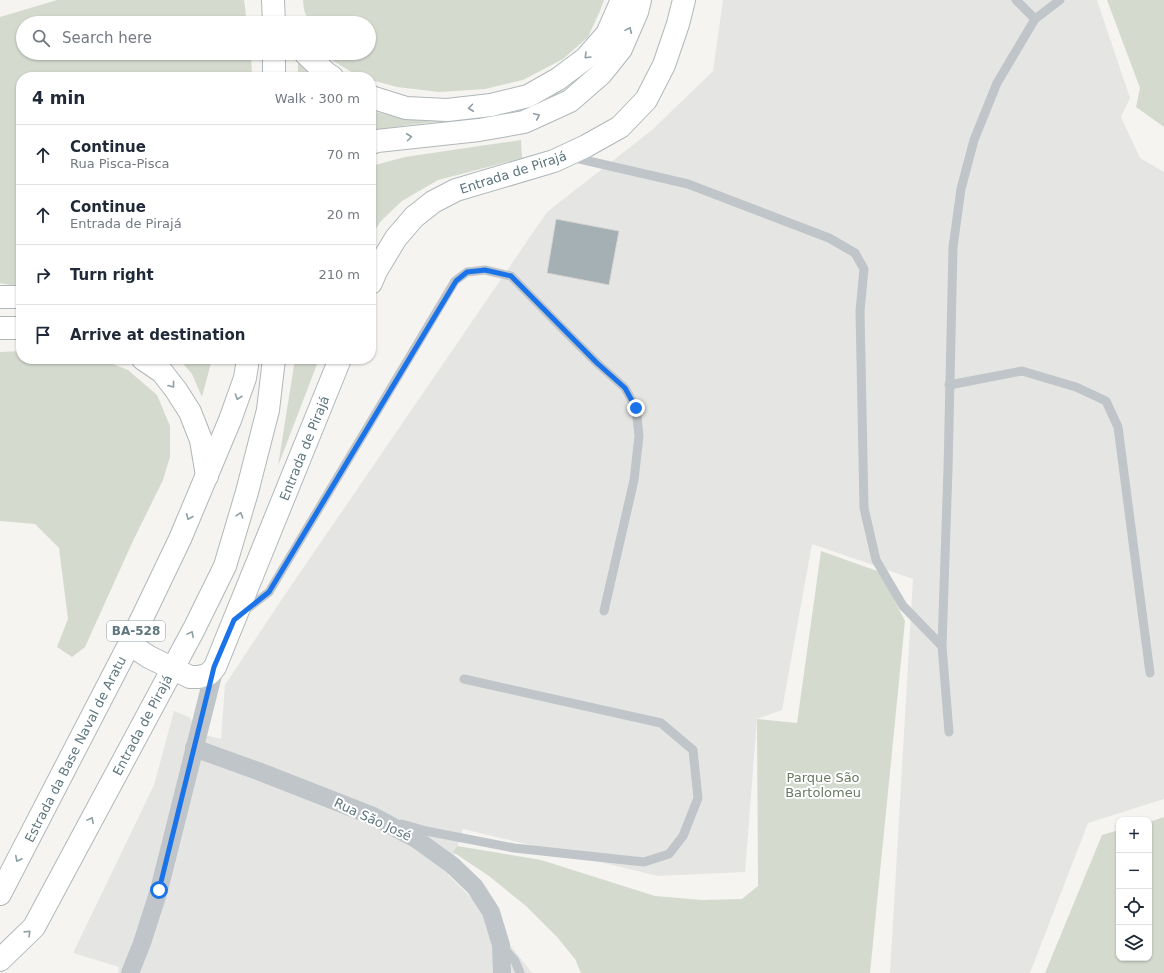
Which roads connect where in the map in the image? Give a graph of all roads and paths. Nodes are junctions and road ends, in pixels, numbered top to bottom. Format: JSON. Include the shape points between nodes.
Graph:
{"nodes":[{"id":1,"x":622,"y":0,"type":"edge"},
{"id":2,"x":640,"y":0,"type":"edge"},
{"id":3,"x":684,"y":0,"type":"edge"},
{"id":4,"x":1016,"y":0,"type":"edge"},
{"id":5,"x":1060,"y":0,"type":"edge"},
{"id":6,"x":1035,"y":19,"type":"junction"},
{"id":7,"x":274,"y":60,"type":"edge"},
{"id":8,"x":312,"y":60,"type":"edge"},
{"id":9,"x":274,"y":72,"type":"edge"},
{"id":10,"x":325,"y":72,"type":"edge"},
{"id":11,"x":376,"y":99,"type":"edge"},
{"id":12,"x":376,"y":141,"type":"edge"},
{"id":13,"x":565,"y":155,"type":"junction"},
{"id":14,"x":376,"y":271,"type":"edge"},
{"id":15,"x":0,"y":297,"type":"edge"},
{"id":16,"x":16,"y":297,"type":"edge"},
{"id":17,"x":0,"y":328,"type":"edge"},
{"id":18,"x":16,"y":328,"type":"edge"},
{"id":19,"x":150,"y":364,"type":"edge"},
{"id":20,"x":247,"y":364,"type":"edge"},
{"id":21,"x":273,"y":364,"type":"edge"},
{"id":22,"x":338,"y":364,"type":"edge"},
{"id":23,"x":949,"y":385,"type":"junction"},
{"id":24,"x":207,"y":476,"type":"junction"},
{"id":25,"x":604,"y":611,"type":"dead end"},
{"id":26,"x":234,"y":620,"type":"junction"},
{"id":27,"x":133,"y":637,"type":"junction"},
{"id":28,"x":942,"y":646,"type":"junction"},
{"id":29,"x":214,"y":667,"type":"junction"},
{"id":30,"x":172,"y":668,"type":"junction"},
{"id":31,"x":1150,"y":673,"type":"dead end"},
{"id":32,"x":464,"y":680,"type":"dead end"},
{"id":33,"x":949,"y":732,"type":"dead end"},
{"id":34,"x":194,"y":748,"type":"junction"},
{"id":35,"x":373,"y":816,"type":"junction"},
{"id":36,"x":0,"y":894,"type":"edge"},
{"id":37,"x":501,"y":945,"type":"junction"},
{"id":38,"x":0,"y":960,"type":"edge"},
{"id":39,"x":130,"y":973,"type":"edge"},
{"id":40,"x":502,"y":973,"type":"edge"},
{"id":41,"x":520,"y":973,"type":"edge"}],
"edges":[{"from":1,"to":11,"type":"main road","one_way":true,"via":[[607,34],[586,58],[558,79],[528,96],[491,105],[447,110],[406,108]]},
{"from":12,"to":2,"type":"main road","one_way":true,"via":[[479,130],[524,122],[570,100],[601,74],[621,49]]},
{"from":3,"to":13,"type":"main road","name":"Entrada de Pirajá","via":[[664,65],[646,100],[620,127]]},
{"from":4,"to":6,"type":"lane"},
{"from":5,"to":6,"type":"lane"},
{"from":6,"to":23,"type":"lane","via":[[997,84],[974,140],[961,189],[953,247]]},
{"from":7,"to":9,"type":"main road"},
{"from":8,"to":10,"type":"main road"},
{"from":13,"to":14,"type":"main road","name":"Entrada de Pirajá","via":[[554,161],[456,190],[433,202],[414,216],[396,238]]},
{"from":13,"to":28,"type":"lane","via":[[688,184],[829,238],[855,253],[864,269],[860,310],[864,508],[876,560],[903,606]]},
{"from":15,"to":16,"type":"main road"},
{"from":17,"to":18,"type":"main road"},
{"from":19,"to":24,"type":"main road","one_way":true,"via":[[162,372],[190,412],[201,440]]},
{"from":20,"to":24,"type":"main road","name":"Estrada da Base Naval de Aratu","number":"BA-528","one_way":true,"via":[[230,420]]},
{"from":30,"to":21,"type":"main road","one_way":true,"via":[[225,566],[268,410]]},
{"from":22,"to":26,"type":"main road","name":"Entrada de Pirajá"},
{"from":23,"to":28,"type":"lane"},
{"from":23,"to":31,"type":"lane","via":[[1022,370],[1076,387],[1106,401],[1118,427]]},
{"from":24,"to":27,"type":"main road","name":"Estrada da Base Naval de Aratu","number":"BA-528","one_way":true},
{"from":25,"to":26,"type":"lane","via":[[634,480],[639,436],[636,408],[625,388],[575,342],[511,276],[485,270],[467,272],[456,281],[269,592]]},
{"from":26,"to":29,"type":"main road","name":"Entrada de Pirajá"},
{"from":27,"to":30,"type":"main road","via":[[140,651]]},
{"from":27,"to":36,"type":"main road","name":"Estrada da Base Naval de Aratu","number":"BA-528","one_way":true},
{"from":28,"to":33,"type":"lane"},
{"from":29,"to":30,"type":"main road","name":"Entrada de Pirajá","via":[[208,674],[199,677],[190,677]]},
{"from":29,"to":34,"type":"street"},
{"from":38,"to":30,"type":"main road","name":"Entrada de Pirajá","one_way":true,"via":[[34,927]]},
{"from":32,"to":35,"type":"lane","via":[[661,723],[693,750],[698,798],[683,836],[669,854],[644,862],[514,848],[426,831]]},
{"from":34,"to":35,"type":"street","name":"Rua São José"},
{"from":34,"to":39,"type":"street","via":[[159,890]]},
{"from":35,"to":37,"type":"street","name":"Rua São José","via":[[416,839],[452,865],[475,887],[491,912]]},
{"from":37,"to":40,"type":"street","name":"Rua São José"},
{"from":37,"to":41,"type":"lane","via":[[515,962]]}]}
